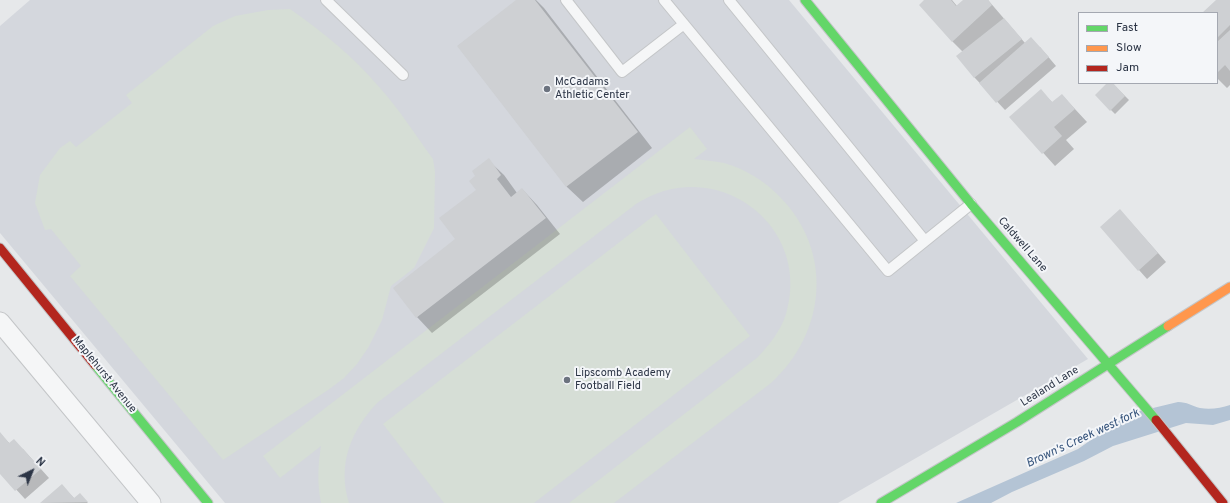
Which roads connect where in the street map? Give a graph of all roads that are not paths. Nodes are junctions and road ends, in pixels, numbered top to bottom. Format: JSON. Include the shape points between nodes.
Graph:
{"nodes":[{"id":1,"x":326,"y":0,"type":"edge"},
{"id":2,"x":566,"y":0,"type":"edge"},
{"id":3,"x":664,"y":0,"type":"edge"},
{"id":4,"x":729,"y":0,"type":"edge"},
{"id":5,"x":805,"y":0,"type":"edge"},
{"id":6,"x":684,"y":24,"type":"junction"},
{"id":7,"x":403,"y":75,"type":"dead end"},
{"id":8,"x":971,"y":204,"type":"junction"},
{"id":9,"x":925,"y":241,"type":"junction"},
{"id":10,"x":0,"y":248,"type":"edge"},
{"id":11,"x":1230,"y":287,"type":"edge"},
{"id":12,"x":0,"y":322,"type":"edge"},
{"id":13,"x":1109,"y":364,"type":"junction"},
{"id":14,"x":151,"y":503,"type":"edge"},
{"id":15,"x":208,"y":503,"type":"edge"},
{"id":16,"x":880,"y":503,"type":"edge"},
{"id":17,"x":1223,"y":503,"type":"edge"}],
"edges":[{"from":1,"to":7,"type":"lane"},
{"from":2,"to":6,"type":"lane","via":[[622,72]]},
{"from":3,"to":6,"type":"lane"},
{"from":4,"to":9,"type":"lane"},
{"from":5,"to":8,"type":"street","name":"Caldwell Lane"},
{"from":6,"to":9,"type":"lane","via":[[888,271]]},
{"from":8,"to":9,"type":"lane"},
{"from":8,"to":13,"type":"street","name":"Caldwell Lane"},
{"from":10,"to":15,"type":"street","name":"Maplehurst Avenue"},
{"from":11,"to":13,"type":"street","name":"Lealand Lane"},
{"from":12,"to":14,"type":"street"},
{"from":13,"to":16,"type":"street","name":"Lealand Lane"},
{"from":13,"to":17,"type":"street","name":"Caldwell Lane"}]}
